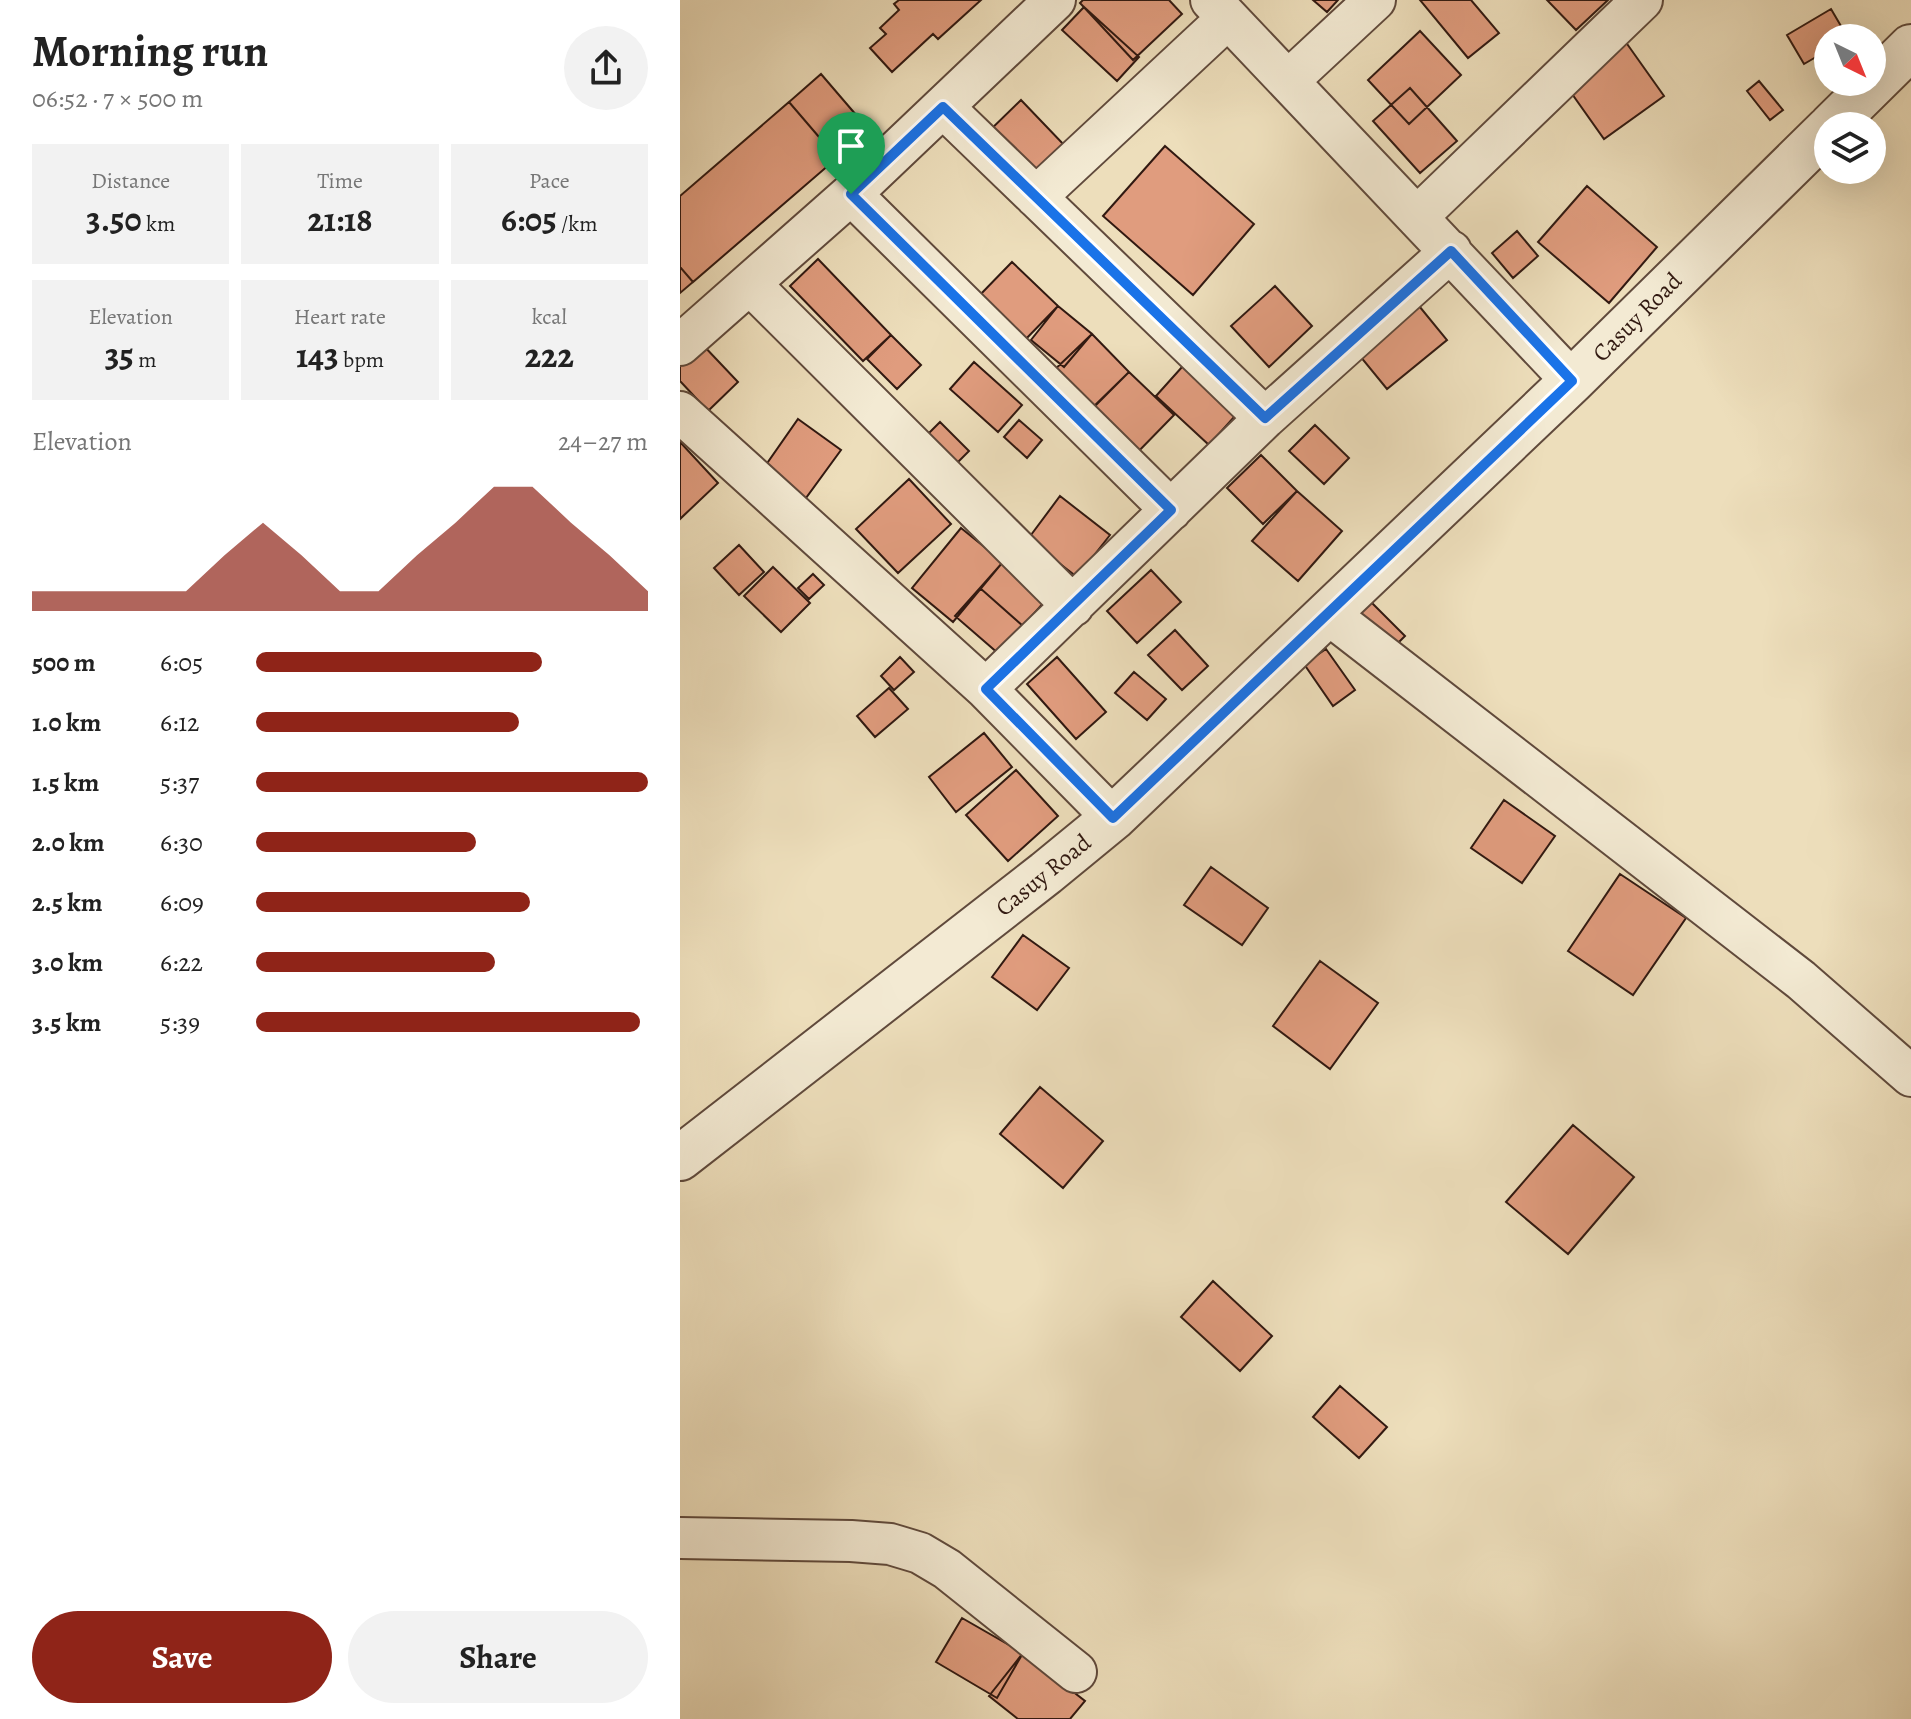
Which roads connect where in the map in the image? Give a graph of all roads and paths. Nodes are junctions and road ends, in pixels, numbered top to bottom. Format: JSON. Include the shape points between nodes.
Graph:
{"nodes":[{"id":1,"x":1055,"y":0,"type":"edge"},
{"id":2,"x":1375,"y":0,"type":"edge"},
{"id":3,"x":1642,"y":0,"type":"edge"},
{"id":4,"x":1220,"y":9,"type":"edge"},
{"id":5,"x":1911,"y":47,"type":"edge"},
{"id":6,"x":1289,"y":80,"type":"junction"},
{"id":7,"x":943,"y":107,"type":"junction"},
{"id":8,"x":1844,"y":112,"type":"edge"},
{"id":9,"x":1814,"y":142,"type":"edge"},
{"id":10,"x":851,"y":194,"type":"junction"},
{"id":11,"x":1036,"y":197,"type":"junction"},
{"id":12,"x":1417,"y":217,"type":"junction"},
{"id":13,"x":1451,"y":251,"type":"junction"},
{"id":14,"x":751,"y":285,"type":"junction"},
{"id":15,"x":680,"y":345,"type":"edge"},
{"id":16,"x":1572,"y":381,"type":"junction"},
{"id":17,"x":680,"y":412,"type":"edge"},
{"id":18,"x":1265,"y":418,"type":"junction"},
{"id":19,"x":1171,"y":510,"type":"junction"},
{"id":20,"x":1073,"y":606,"type":"junction"},
{"id":21,"x":1327,"y":613,"type":"junction"},
{"id":22,"x":986,"y":689,"type":"junction"},
{"id":23,"x":1113,"y":818,"type":"junction"},
{"id":24,"x":1911,"y":1076,"type":"edge"},
{"id":25,"x":680,"y":1158,"type":"edge"},
{"id":26,"x":680,"y":1538,"type":"edge"},
{"id":27,"x":1076,"y":1672,"type":"dead end"}],
"edges":[{"from":1,"to":7,"type":"street"},
{"from":2,"to":6,"type":"street"},
{"from":3,"to":12,"type":"street"},
{"from":4,"to":6,"type":"street"},
{"from":4,"to":11,"type":"street"},
{"from":5,"to":8,"type":"street","name":"Casuy Road"},
{"from":6,"to":12,"type":"street"},
{"from":7,"to":10,"type":"street"},
{"from":7,"to":11,"type":"street"},
{"from":9,"to":16,"type":"street","name":"Casuy Road"},
{"from":10,"to":14,"type":"street"},
{"from":10,"to":19,"type":"street"},
{"from":11,"to":18,"type":"street"},
{"from":12,"to":13,"type":"street"},
{"from":13,"to":16,"type":"street"},
{"from":13,"to":18,"type":"street"},
{"from":14,"to":15,"type":"street"},
{"from":14,"to":20,"type":"street"},
{"from":16,"to":21,"type":"street","name":"Casuy Road"},
{"from":17,"to":22,"type":"street"},
{"from":18,"to":19,"type":"street"},
{"from":19,"to":20,"type":"street"},
{"from":20,"to":22,"type":"street"},
{"from":21,"to":23,"type":"street","name":"Casuy Road"},
{"from":21,"to":24,"type":"street","via":[[1801,980]]},
{"from":22,"to":23,"type":"street"},
{"from":23,"to":25,"type":"street","name":"Casuy Road"},
{"from":26,"to":27,"type":"street","via":[[851,1541],[920,1553]]}]}
